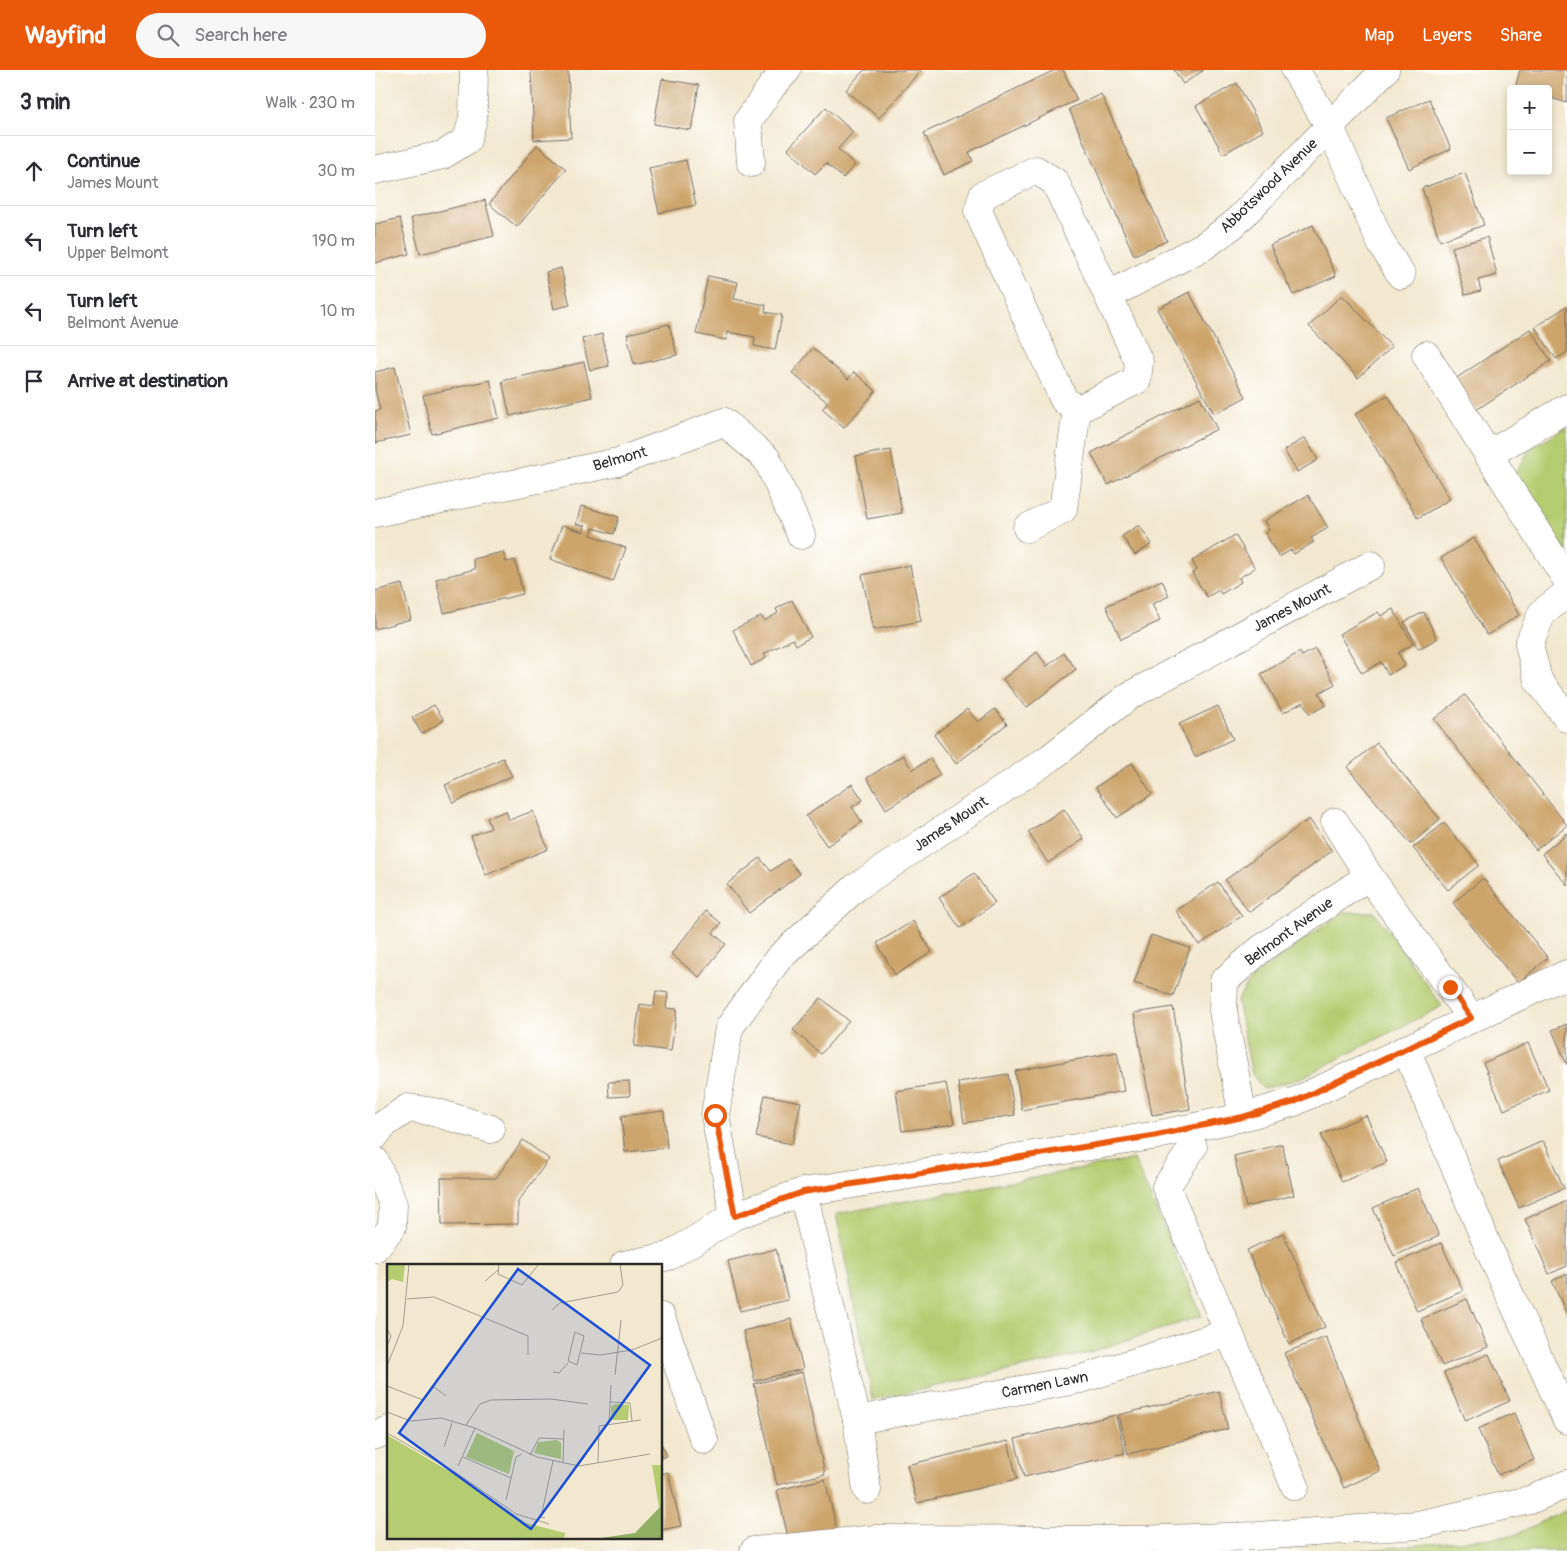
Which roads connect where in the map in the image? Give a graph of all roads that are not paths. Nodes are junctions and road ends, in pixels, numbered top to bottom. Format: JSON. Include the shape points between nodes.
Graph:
{"nodes":[{"id":1,"x":474,"y":70,"type":"edge"},
{"id":2,"x":787,"y":70,"type":"edge"},
{"id":3,"x":1295,"y":70,"type":"edge"},
{"id":4,"x":1385,"y":70,"type":"edge"},
{"id":5,"x":1329,"y":127,"type":"junction"},
{"id":6,"x":751,"y":163,"type":"dead end"},
{"id":7,"x":375,"y":170,"type":"edge"},
{"id":8,"x":1401,"y":275,"type":"dead end"},
{"id":9,"x":1109,"y":295,"type":"junction"},
{"id":10,"x":1426,"y":355,"type":"dead end"},
{"id":11,"x":1567,"y":408,"type":"edge"},
{"id":12,"x":1077,"y":410,"type":"junction"},
{"id":13,"x":1489,"y":455,"type":"junction"},
{"id":14,"x":375,"y":513,"type":"edge"},
{"id":15,"x":1027,"y":528,"type":"dead end"},
{"id":16,"x":801,"y":534,"type":"dead end"},
{"id":17,"x":1371,"y":565,"type":"dead end"},
{"id":18,"x":1567,"y":580,"type":"edge"},
{"id":19,"x":1567,"y":593,"type":"edge"},
{"id":20,"x":1567,"y":718,"type":"edge"},
{"id":21,"x":1335,"y":822,"type":"dead end"},
{"id":22,"x":1369,"y":876,"type":"junction"},
{"id":23,"x":1567,"y":974,"type":"edge"},
{"id":24,"x":1471,"y":1018,"type":"junction"},
{"id":25,"x":1406,"y":1049,"type":"junction"},
{"id":26,"x":1243,"y":1117,"type":"junction"},
{"id":27,"x":491,"y":1129,"type":"dead end"},
{"id":28,"x":375,"y":1136,"type":"edge"},
{"id":29,"x":1193,"y":1147,"type":"dead end"},
{"id":30,"x":375,"y":1161,"type":"edge"},
{"id":31,"x":803,"y":1192,"type":"junction"},
{"id":32,"x":735,"y":1216,"type":"junction"},
{"id":33,"x":375,"y":1248,"type":"edge"},
{"id":34,"x":636,"y":1264,"type":"edge"},
{"id":35,"x":663,"y":1323,"type":"edge"},
{"id":36,"x":1228,"y":1334,"type":"junction"},
{"id":37,"x":857,"y":1420,"type":"junction"},
{"id":38,"x":1567,"y":1420,"type":"edge"},
{"id":39,"x":387,"y":1431,"type":"edge"},
{"id":40,"x":375,"y":1435,"type":"edge"},
{"id":41,"x":704,"y":1440,"type":"dead end"},
{"id":42,"x":1567,"y":1484,"type":"edge"},
{"id":43,"x":1295,"y":1486,"type":"dead end"},
{"id":44,"x":867,"y":1490,"type":"dead end"},
{"id":45,"x":754,"y":1551,"type":"edge"}],
"edges":[{"from":1,"to":7,"type":"street","via":[[473,118],[467,140],[443,155]]},
{"from":2,"to":6,"type":"street","via":[[747,121]]},
{"from":3,"to":5,"type":"street"},
{"from":4,"to":5,"type":"street","name":"Abbotswood Avenue"},
{"from":5,"to":8,"type":"street","via":[[1381,243]]},
{"from":5,"to":9,"type":"street","name":"Abbotswood Avenue","via":[[1233,225],[1204,246]]},
{"from":9,"to":12,"type":"street","via":[[1139,362],[1137,380]]},
{"from":9,"to":12,"type":"street","via":[[1055,182],[1036,170],[983,195],[978,211],[1064,400]]},
{"from":10,"to":13,"type":"street"},
{"from":11,"to":13,"type":"street"},
{"from":12,"to":15,"type":"street","via":[[1063,509]]},
{"from":13,"to":18,"type":"street"},
{"from":14,"to":16,"type":"street","name":"Belmont","via":[[618,462],[724,422],[767,459]]},
{"from":17,"to":32,"type":"street","name":"James Mount","via":[[1129,696],[1050,758],[855,888],[778,959],[729,1028],[715,1115]]},
{"from":19,"to":20,"type":"street","via":[[1542,613],[1529,644],[1539,680]]},
{"from":21,"to":22,"type":"street"},
{"from":22,"to":24,"type":"street"},
{"from":22,"to":26,"type":"street","name":"Belmont Avenue","via":[[1261,949],[1224,982],[1223,1011]]},
{"from":23,"to":24,"type":"street"},
{"from":24,"to":25,"type":"street"},
{"from":25,"to":26,"type":"street","via":[[1294,1102]]},
{"from":25,"to":38,"type":"street","via":[[1489,1249]]},
{"from":26,"to":31,"type":"street","via":[[1152,1136]]},
{"from":27,"to":28,"type":"street","via":[[409,1108],[383,1125]]},
{"from":29,"to":36,"type":"street","via":[[1166,1187]]},
{"from":30,"to":33,"type":"street","via":[[393,1204],[392,1227]]},
{"from":31,"to":32,"type":"street"},
{"from":31,"to":37,"type":"street"},
{"from":32,"to":34,"type":"street","via":[[669,1256]]},
{"from":35,"to":41,"type":"street"},
{"from":36,"to":37,"type":"street","name":"Carmen Lawn","via":[[1081,1379]]},
{"from":36,"to":43,"type":"street"},
{"from":37,"to":44,"type":"street"},
{"from":39,"to":40,"type":"street"},
{"from":42,"to":45,"type":"street","via":[[1530,1500],[1418,1525],[1257,1536],[1133,1540],[876,1539]]}]}
